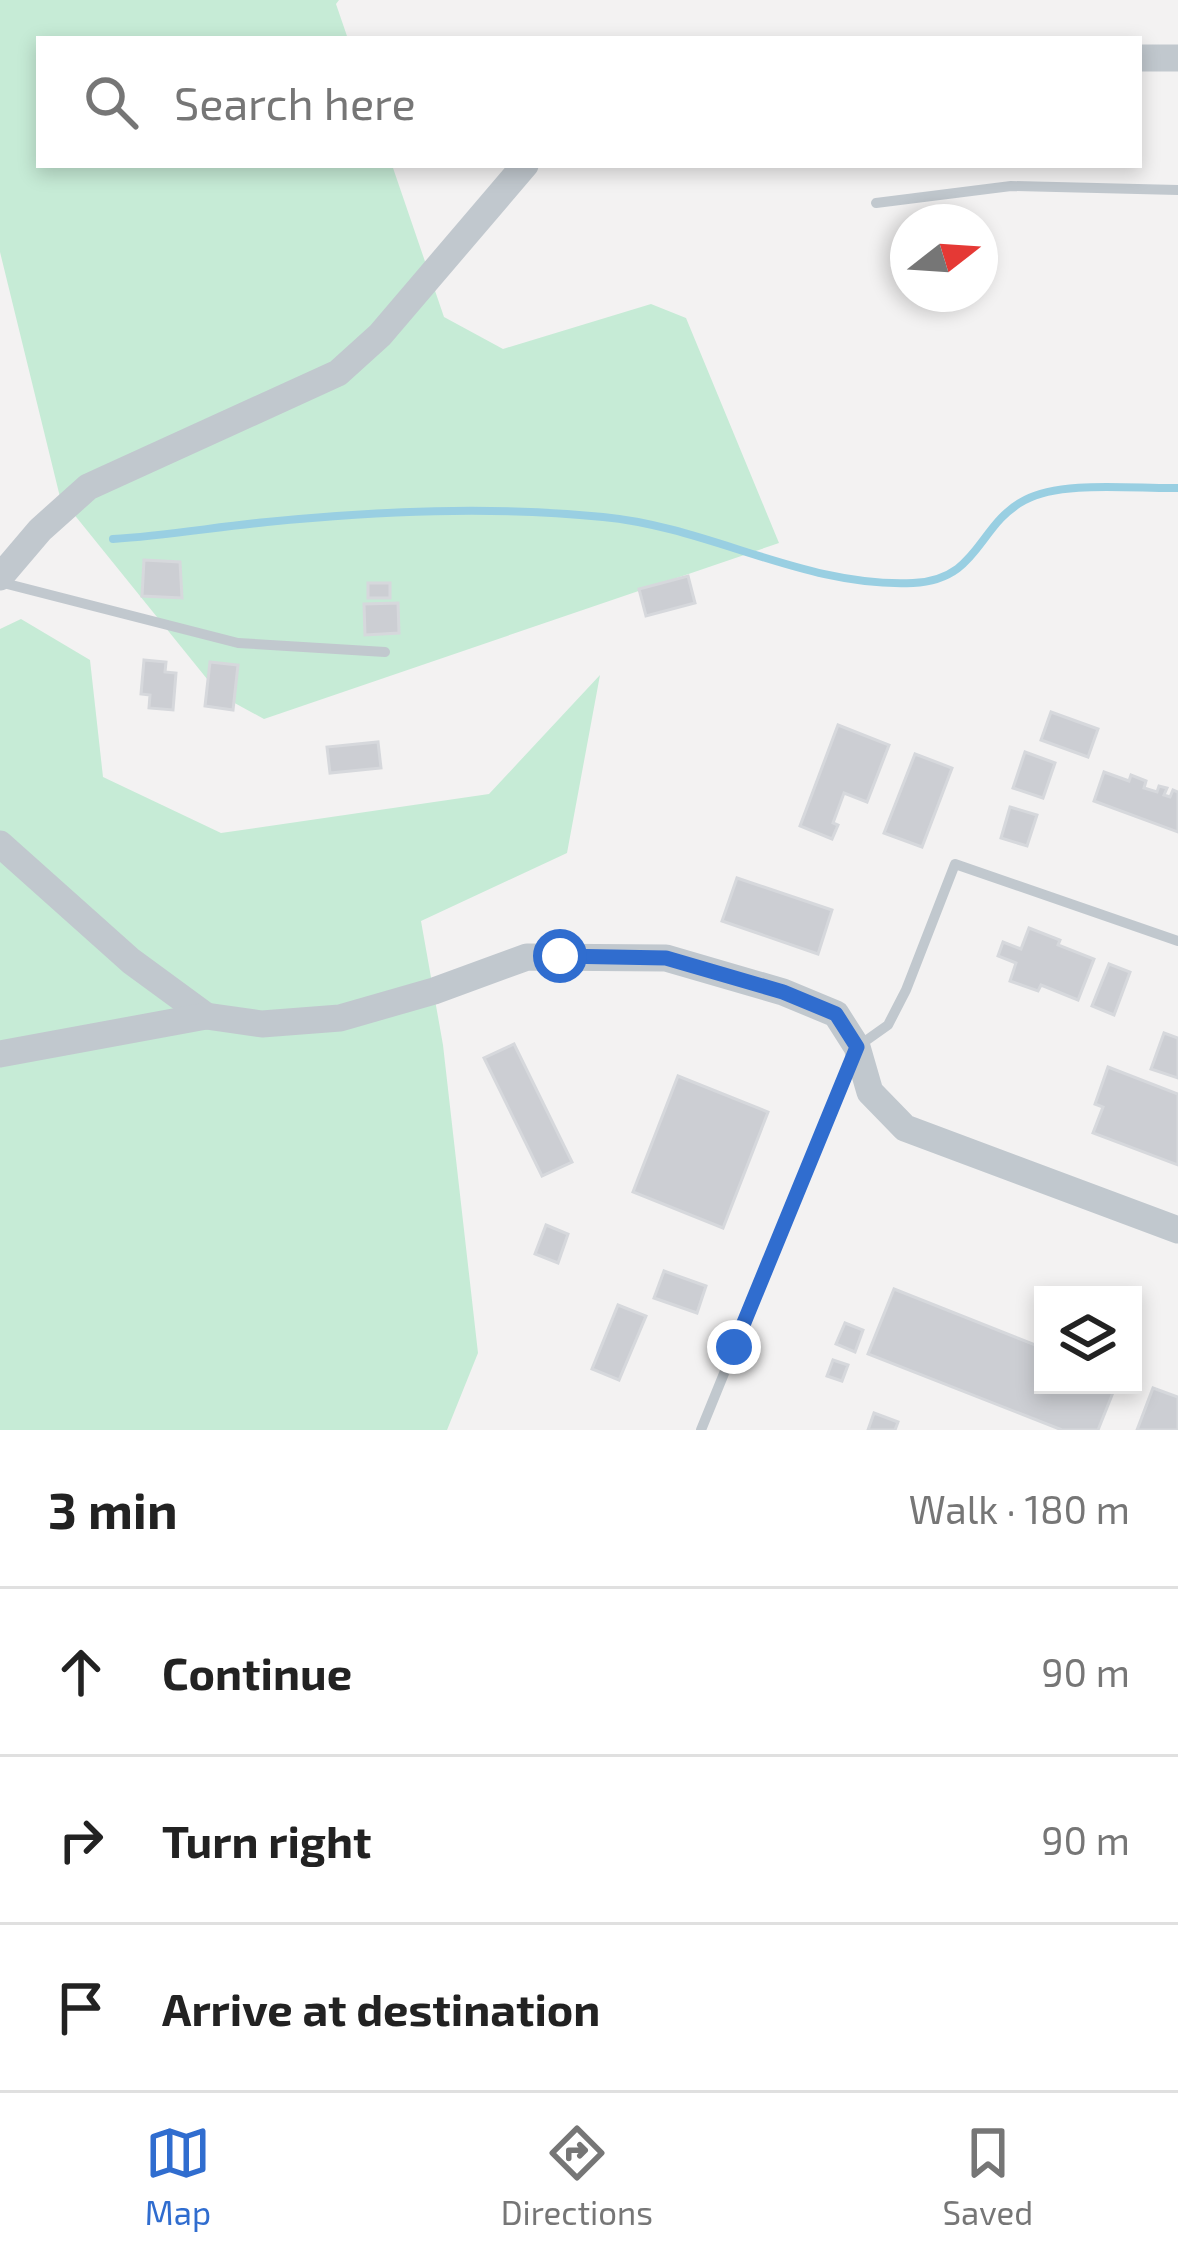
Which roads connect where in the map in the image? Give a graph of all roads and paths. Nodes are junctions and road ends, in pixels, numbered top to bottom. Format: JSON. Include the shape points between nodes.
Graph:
{"nodes":[{"id":1,"x":1142,"y":58,"type":"edge"},
{"id":2,"x":1178,"y":58,"type":"edge"},
{"id":3,"x":521,"y":168,"type":"edge"},
{"id":4,"x":1178,"y":190,"type":"edge"},
{"id":5,"x":876,"y":203,"type":"dead end"},
{"id":6,"x":0,"y":579,"type":"edge"},
{"id":7,"x":385,"y":652,"type":"dead end"},
{"id":8,"x":0,"y":844,"type":"edge"},
{"id":9,"x":1178,"y":922,"type":"edge"},
{"id":10,"x":1175,"y":940,"type":"edge"},
{"id":11,"x":206,"y":1016,"type":"junction"},
{"id":12,"x":857,"y":1047,"type":"junction"},
{"id":13,"x":0,"y":1054,"type":"edge"},
{"id":14,"x":1178,"y":1230,"type":"edge"},
{"id":15,"x":701,"y":1430,"type":"edge"}],
"edges":[{"from":1,"to":2,"type":"street"},
{"from":3,"to":6,"type":"street","via":[[338,374],[88,487]]},
{"from":4,"to":5,"type":"lane","via":[[1011,186]]},
{"from":6,"to":7,"type":"lane","via":[[238,643]]},
{"from":8,"to":11,"type":"street"},
{"from":9,"to":10,"type":"lane"},
{"from":10,"to":12,"type":"lane","via":[[955,864],[889,1025]]},
{"from":11,"to":12,"type":"street","via":[[262,1024],[340,1018],[527,957],[648,957],[836,1014]]},
{"from":11,"to":13,"type":"street"},
{"from":12,"to":14,"type":"street","via":[[871,1092],[905,1128]]},
{"from":12,"to":15,"type":"lane"}]}
